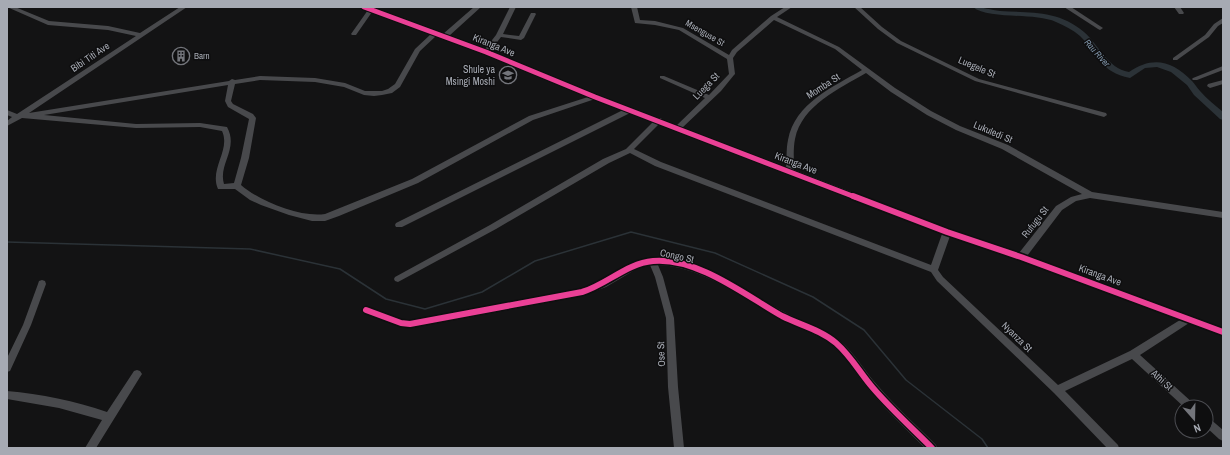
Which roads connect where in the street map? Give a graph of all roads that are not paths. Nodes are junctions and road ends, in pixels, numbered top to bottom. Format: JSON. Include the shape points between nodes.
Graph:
{"nodes":[{"id":1,"x":10,"y":7,"type":"edge"},
{"id":2,"x":184,"y":7,"type":"edge"},
{"id":3,"x":478,"y":7,"type":"edge"},
{"id":4,"x":513,"y":7,"type":"edge"},
{"id":5,"x":634,"y":7,"type":"edge"},
{"id":6,"x":789,"y":7,"type":"edge"},
{"id":7,"x":860,"y":7,"type":"edge"},
{"id":8,"x":1067,"y":7,"type":"edge"},
{"id":9,"x":1177,"y":7,"type":"edge"},
{"id":10,"x":369,"y":8,"type":"edge"},
{"id":11,"x":1181,"y":13,"type":"dead end"},
{"id":12,"x":533,"y":14,"type":"dead end"},
{"id":13,"x":773,"y":17,"type":"junction"},
{"id":14,"x":1223,"y":20,"type":"edge"},
{"id":15,"x":1100,"y":28,"type":"dead end"},
{"id":16,"x":435,"y":33,"type":"junction"},
{"id":17,"x":354,"y":34,"type":"dead end"},
{"id":18,"x":140,"y":35,"type":"junction"},
{"id":19,"x":499,"y":35,"type":"junction"},
{"id":20,"x":445,"y":36,"type":"junction"},
{"id":21,"x":486,"y":52,"type":"junction"},
{"id":22,"x":730,"y":58,"type":"junction"},
{"id":23,"x":1175,"y":59,"type":"dead end"},
{"id":24,"x":1223,"y":68,"type":"edge"},
{"id":25,"x":866,"y":70,"type":"junction"},
{"id":26,"x":662,"y":77,"type":"dead end"},
{"id":27,"x":1196,"y":79,"type":"dead end"},
{"id":28,"x":232,"y":81,"type":"junction"},
{"id":29,"x":1223,"y":82,"type":"edge"},
{"id":30,"x":1210,"y":86,"type":"dead end"},
{"id":31,"x":595,"y":97,"type":"junction"},
{"id":32,"x":710,"y":98,"type":"junction"},
{"id":33,"x":630,"y":110,"type":"junction"},
{"id":34,"x":7,"y":112,"type":"edge"},
{"id":35,"x":29,"y":115,"type":"junction"},
{"id":36,"x":1104,"y":115,"type":"dead end"},
{"id":37,"x":19,"y":116,"type":"junction"},
{"id":38,"x":659,"y":120,"type":"junction"},
{"id":39,"x":7,"y":124,"type":"edge"},
{"id":40,"x":678,"y":128,"type":"junction"},
{"id":41,"x":630,"y":150,"type":"junction"},
{"id":42,"x":790,"y":172,"type":"junction"},
{"id":43,"x":237,"y":186,"type":"junction"},
{"id":44,"x":1090,"y":195,"type":"junction"},
{"id":45,"x":1223,"y":215,"type":"edge"},
{"id":46,"x":399,"y":225,"type":"dead end"},
{"id":47,"x":947,"y":232,"type":"junction"},
{"id":48,"x":1021,"y":256,"type":"junction"},
{"id":49,"x":652,"y":261,"type":"junction"},
{"id":50,"x":934,"y":270,"type":"junction"},
{"id":51,"x":398,"y":279,"type":"dead end"},
{"id":52,"x":42,"y":284,"type":"dead end"},
{"id":53,"x":366,"y":310,"type":"dead end"},
{"id":54,"x":1188,"y":319,"type":"junction"},
{"id":55,"x":1223,"y":332,"type":"edge"},
{"id":56,"x":1133,"y":354,"type":"junction"},
{"id":57,"x":7,"y":368,"type":"edge"},
{"id":58,"x":137,"y":374,"type":"dead end"},
{"id":59,"x":1057,"y":390,"type":"junction"},
{"id":60,"x":7,"y":395,"type":"edge"},
{"id":61,"x":1182,"y":399,"type":"edge"},
{"id":62,"x":109,"y":417,"type":"junction"},
{"id":63,"x":1214,"y":428,"type":"edge"},
{"id":64,"x":1223,"y":436,"type":"edge"},
{"id":65,"x":90,"y":448,"type":"edge"},
{"id":66,"x":680,"y":448,"type":"edge"},
{"id":67,"x":932,"y":448,"type":"edge"},
{"id":68,"x":1114,"y":448,"type":"edge"}],
"edges":[{"from":1,"to":18,"type":"street","via":[[48,23],[108,28]]},
{"from":2,"to":18,"type":"street","name":"Bibi Titi Ave"},
{"from":3,"to":20,"type":"street"},
{"from":4,"to":19,"type":"street"},
{"from":5,"to":22,"type":"street","name":"Msenguse St","via":[[638,22],[681,29]]},
{"from":6,"to":13,"type":"street"},
{"from":7,"to":36,"type":"street","name":"Luegele St","via":[[880,28],[899,42],[977,80]]},
{"from":8,"to":15,"type":"street"},
{"from":9,"to":11,"type":"street"},
{"from":10,"to":16,"type":"street","name":"Kiranga Ave"},
{"from":10,"to":17,"type":"street"},
{"from":12,"to":19,"type":"street","via":[[521,38]]},
{"from":13,"to":22,"type":"street"},
{"from":13,"to":25,"type":"street","name":"Lukuledi St","via":[[837,48]]},
{"from":14,"to":23,"type":"street"},
{"from":16,"to":20,"type":"street","name":"Kiranga Ave"},
{"from":16,"to":28,"type":"street","via":[[417,50],[398,85],[382,93],[369,94],[345,85],[315,80],[271,77]]},
{"from":18,"to":37,"type":"street","name":"Bibi Titi Ave"},
{"from":19,"to":21,"type":"street"},
{"from":20,"to":21,"type":"street","name":"Kiranga Ave"},
{"from":21,"to":31,"type":"street","name":"Kiranga Ave"},
{"from":22,"to":32,"type":"street","name":"Luega St","via":[[732,74]]},
{"from":24,"to":27,"type":"street"},
{"from":25,"to":42,"type":"street","name":"Momba St","via":[[804,110],[792,135]]},
{"from":25,"to":44,"type":"street","name":"Lukuledi St","via":[[929,113],[1005,147]]},
{"from":26,"to":32,"type":"street"},
{"from":28,"to":35,"type":"street"},
{"from":28,"to":43,"type":"street","via":[[228,101],[230,105],[253,118]]},
{"from":29,"to":30,"type":"street"},
{"from":31,"to":33,"type":"street","name":"Kiranga Ave"},
{"from":31,"to":43,"type":"street","via":[[531,118],[415,181],[322,218],[278,208],[248,195]]},
{"from":32,"to":40,"type":"street","name":"Luega St"},
{"from":33,"to":38,"type":"street","name":"Kiranga Ave"},
{"from":33,"to":46,"type":"street"},
{"from":34,"to":37,"type":"street"},
{"from":35,"to":37,"type":"street"},
{"from":35,"to":43,"type":"street","via":[[136,126],[200,125],[225,129],[227,151],[219,179],[221,187]]},
{"from":37,"to":39,"type":"street","name":"Bibi Titi Ave"},
{"from":38,"to":40,"type":"street","name":"Kiranga Ave"},
{"from":38,"to":41,"type":"street"},
{"from":40,"to":42,"type":"street","name":"Kiranga Ave"},
{"from":41,"to":50,"type":"street","via":[[658,164]]},
{"from":41,"to":51,"type":"street","via":[[606,161]]},
{"from":42,"to":47,"type":"street","name":"Kiranga Ave"},
{"from":44,"to":45,"type":"street","name":"Lukuledi St"},
{"from":44,"to":48,"type":"street","name":"Rufugu St","via":[[1074,199],[1059,208]]},
{"from":47,"to":48,"type":"street","name":"Kiranga Ave"},
{"from":47,"to":50,"type":"street"},
{"from":48,"to":54,"type":"street","name":"Kiranga Ave"},
{"from":49,"to":53,"type":"street","name":"Congo St","via":[[634,265],[602,285],[586,291],[486,312],[410,324]]},
{"from":49,"to":66,"type":"street","name":"Ose St","via":[[670,318],[673,387]]},
{"from":49,"to":67,"type":"street","name":"Congo St","via":[[662,261],[698,271],[744,292],[784,316],[828,337],[842,348],[874,389]]},
{"from":50,"to":59,"type":"street","name":"Nyanza St"},
{"from":52,"to":57,"type":"street"},
{"from":54,"to":55,"type":"street","name":"Kiranga Ave"},
{"from":54,"to":56,"type":"street"},
{"from":56,"to":59,"type":"street"},
{"from":56,"to":61,"type":"street","name":"Athi St"},
{"from":58,"to":62,"type":"street"},
{"from":59,"to":68,"type":"street","name":"Nyanza St"},
{"from":60,"to":62,"type":"street","via":[[32,397]]},
{"from":62,"to":65,"type":"street"},
{"from":63,"to":64,"type":"street"}]}
